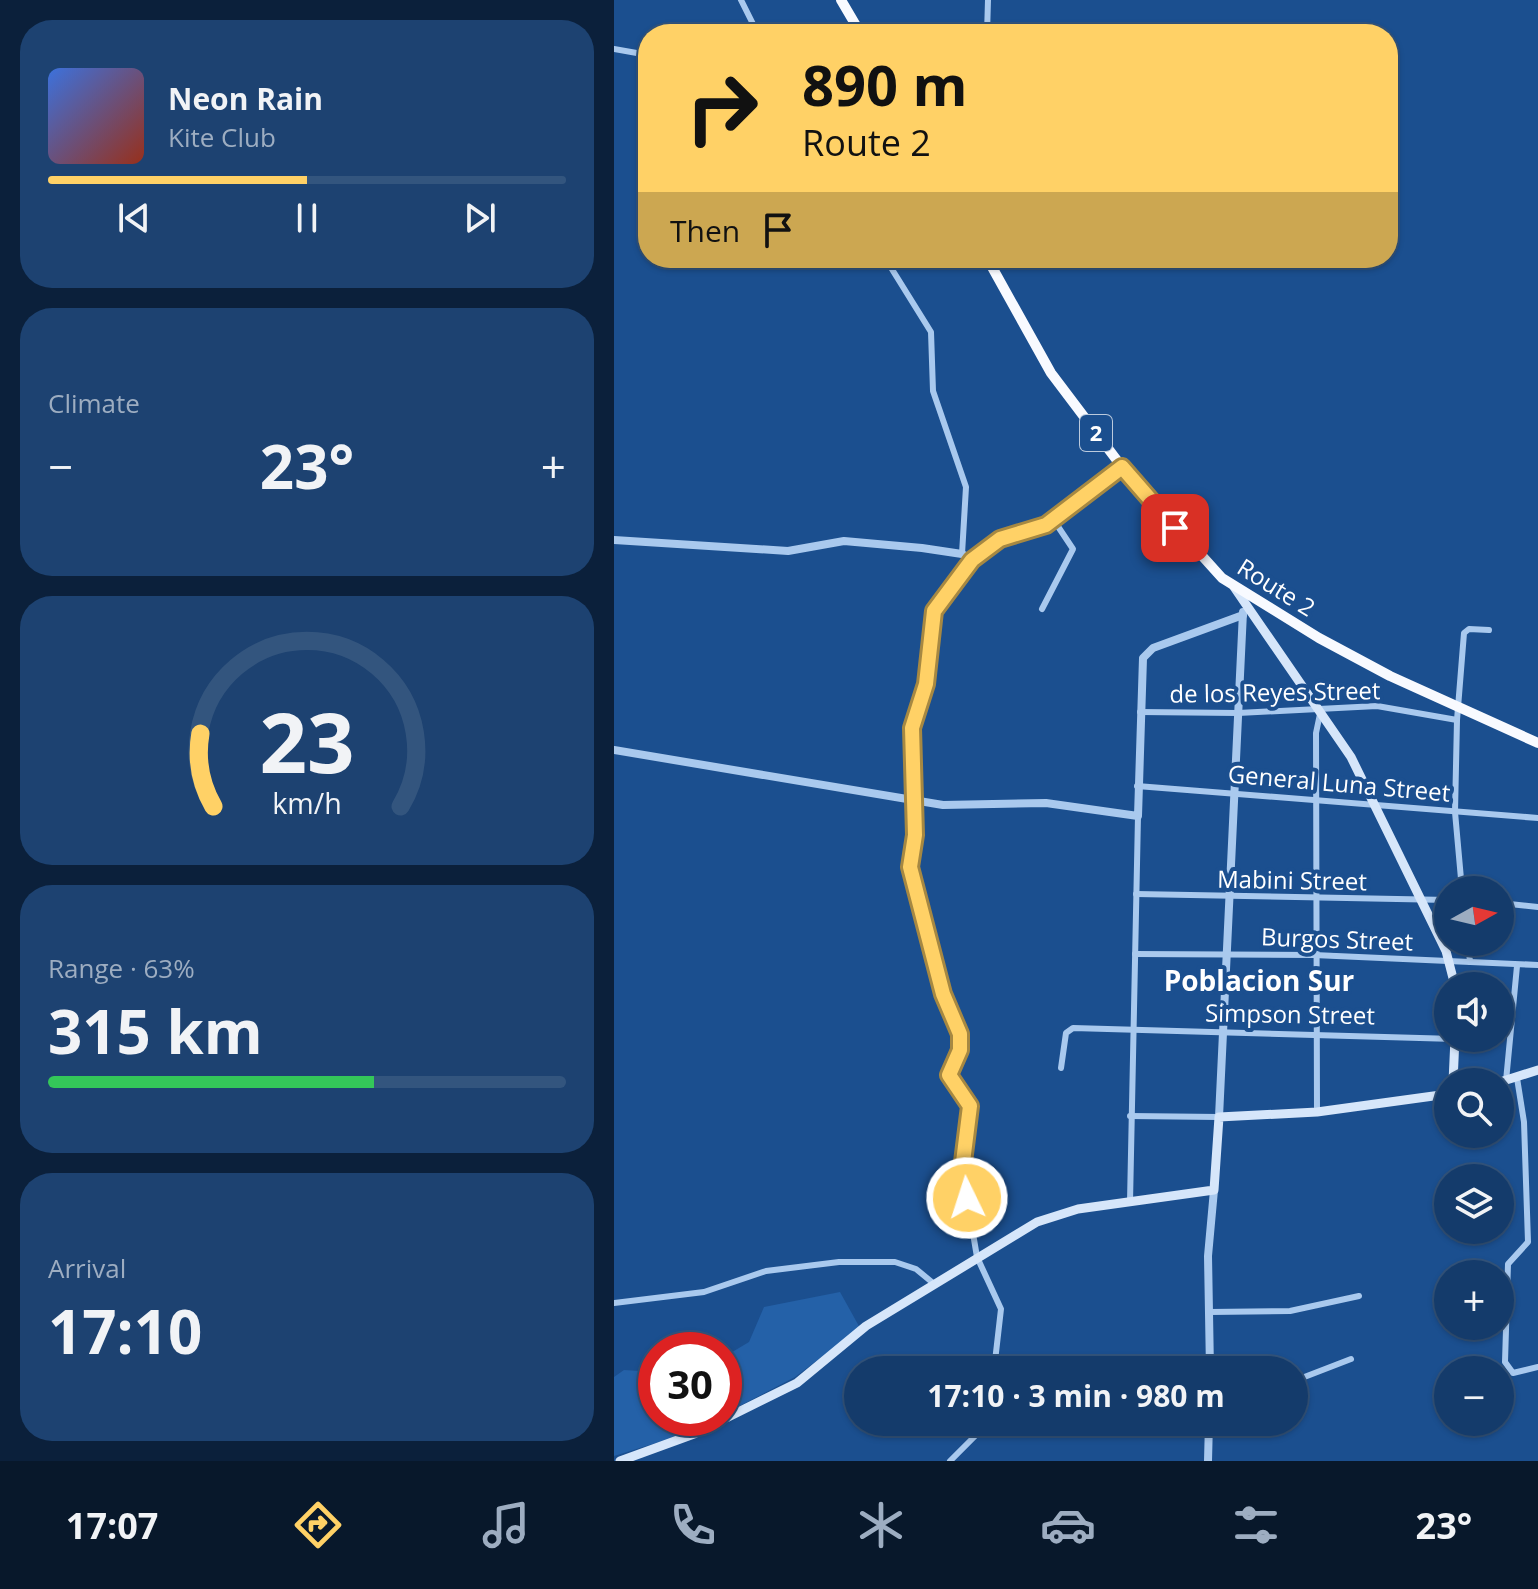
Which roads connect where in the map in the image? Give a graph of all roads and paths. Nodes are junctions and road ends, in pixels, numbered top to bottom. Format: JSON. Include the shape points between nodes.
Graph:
{"nodes":[{"id":1,"x":741,"y":0,"type":"edge"},
{"id":2,"x":841,"y":0,"type":"edge"},
{"id":3,"x":988,"y":0,"type":"edge"},
{"id":4,"x":753,"y":24,"type":"edge"},
{"id":5,"x":855,"y":24,"type":"edge"},
{"id":6,"x":987,"y":24,"type":"edge"},
{"id":7,"x":614,"y":49,"type":"edge"},
{"id":8,"x":638,"y":53,"type":"edge"},
{"id":9,"x":891,"y":268,"type":"edge"},
{"id":10,"x":993,"y":268,"type":"edge"},
{"id":11,"x":1122,"y":467,"type":"junction"},
{"id":12,"x":1053,"y":519,"type":"junction"},
{"id":13,"x":614,"y":540,"type":"edge"},
{"id":14,"x":962,"y":554,"type":"junction"},
{"id":15,"x":972,"y":560,"type":"junction"},
{"id":16,"x":1234,"y":587,"type":"junction"},
{"id":17,"x":1243,"y":603,"type":"junction"},
{"id":18,"x":1042,"y":609,"type":"dead end"},
{"id":19,"x":1243,"y":615,"type":"junction"},
{"id":20,"x":1489,"y":630,"type":"dead end"},
{"id":21,"x":1459,"y":707,"type":"junction"},
{"id":22,"x":1140,"y":712,"type":"junction"},
{"id":23,"x":1319,"y":712,"type":"junction"},
{"id":24,"x":1238,"y":713,"type":"junction"},
{"id":25,"x":1457,"y":720,"type":"junction"},
{"id":26,"x":1538,"y":743,"type":"edge"},
{"id":27,"x":614,"y":750,"type":"edge"},
{"id":28,"x":1137,"y":786,"type":"junction"},
{"id":29,"x":1234,"y":793,"type":"junction"},
{"id":30,"x":912,"y":801,"type":"junction"},
{"id":31,"x":1317,"y":802,"type":"junction"},
{"id":32,"x":1378,"y":807,"type":"junction"},
{"id":33,"x":1455,"y":812,"type":"junction"},
{"id":34,"x":1138,"y":816,"type":"junction"},
{"id":35,"x":1538,"y":818,"type":"edge"},
{"id":36,"x":1461,"y":876,"type":"edge"},
{"id":37,"x":1136,"y":894,"type":"junction"},
{"id":38,"x":1229,"y":898,"type":"junction"},
{"id":39,"x":1317,"y":899,"type":"junction"},
{"id":40,"x":1423,"y":901,"type":"junction"},
{"id":41,"x":1434,"y":901,"type":"edge"},
{"id":42,"x":1514,"y":904,"type":"edge"},
{"id":43,"x":1538,"y":907,"type":"edge"},
{"id":44,"x":1135,"y":954,"type":"junction"},
{"id":45,"x":1225,"y":955,"type":"junction"},
{"id":46,"x":1314,"y":955,"type":"junction"},
{"id":47,"x":1469,"y":956,"type":"edge"},
{"id":48,"x":1451,"y":962,"type":"junction"},
{"id":49,"x":1470,"y":962,"type":"junction"},
{"id":50,"x":1538,"y":965,"type":"edge"},
{"id":51,"x":1517,"y":966,"type":"junction"},
{"id":52,"x":1453,"y":972,"type":"edge"},
{"id":53,"x":1134,"y":1030,"type":"junction"},
{"id":54,"x":1222,"y":1032,"type":"junction"},
{"id":55,"x":1316,"y":1033,"type":"junction"},
{"id":56,"x":1434,"y":1037,"type":"edge"},
{"id":57,"x":1061,"y":1068,"type":"dead end"},
{"id":58,"x":1505,"y":1068,"type":"edge"},
{"id":59,"x":1538,"y":1070,"type":"edge"},
{"id":60,"x":1517,"y":1078,"type":"junction"},
{"id":61,"x":1514,"y":1079,"type":"edge"},
{"id":62,"x":1434,"y":1096,"type":"edge"},
{"id":63,"x":1317,"y":1112,"type":"junction"},
{"id":64,"x":1130,"y":1116,"type":"junction"},
{"id":65,"x":1219,"y":1117,"type":"junction"},
{"id":66,"x":1214,"y":1190,"type":"junction"},
{"id":67,"x":1130,"y":1202,"type":"junction"},
{"id":68,"x":977,"y":1257,"type":"junction"},
{"id":69,"x":933,"y":1283,"type":"junction"},
{"id":70,"x":1359,"y":1296,"type":"dead end"},
{"id":71,"x":614,"y":1303,"type":"edge"},
{"id":72,"x":1210,"y":1312,"type":"junction"},
{"id":73,"x":996,"y":1356,"type":"edge"},
{"id":74,"x":1210,"y":1356,"type":"edge"},
{"id":75,"x":1351,"y":1359,"type":"dead end"},
{"id":76,"x":1538,"y":1367,"type":"edge"},
{"id":77,"x":1308,"y":1376,"type":"edge"},
{"id":78,"x":975,"y":1436,"type":"edge"},
{"id":79,"x":1209,"y":1436,"type":"edge"},
{"id":80,"x":620,"y":1461,"type":"edge"},
{"id":81,"x":950,"y":1461,"type":"edge"},
{"id":82,"x":1208,"y":1461,"type":"edge"}],
"edges":[{"from":1,"to":4,"type":"street"},
{"from":2,"to":5,"type":"highway"},
{"from":3,"to":6,"type":"street"},
{"from":7,"to":8,"type":"street"},
{"from":9,"to":14,"type":"street","via":[[931,332],[933,391],[967,494]]},
{"from":10,"to":11,"type":"highway","name":"Route 2","number":"2","via":[[1051,373]]},
{"from":11,"to":12,"type":"street"},
{"from":11,"to":16,"type":"highway","name":"Route 2","number":"2","via":[[1203,560]]},
{"from":12,"to":15,"type":"street","via":[[1000,539]]},
{"from":12,"to":18,"type":"street","via":[[1073,549]]},
{"from":13,"to":14,"type":"street","via":[[788,551],[844,541]]},
{"from":14,"to":15,"type":"street"},
{"from":15,"to":30,"type":"street","via":[[934,611],[926,684],[912,728]]},
{"from":16,"to":17,"type":"main road"},
{"from":16,"to":21,"type":"highway","name":"Route 2","number":"2","via":[[1331,644]]},
{"from":17,"to":19,"type":"street"},
{"from":17,"to":23,"type":"main road"},
{"from":19,"to":22,"type":"street","via":[[1147,653]]},
{"from":19,"to":24,"type":"street"},
{"from":20,"to":21,"type":"street","via":[[1464,633]]},
{"from":21,"to":25,"type":"street"},
{"from":21,"to":26,"type":"highway","name":"Route 2","number":"2"},
{"from":22,"to":24,"type":"street","name":"de los Reyes Street"},
{"from":22,"to":28,"type":"street"},
{"from":23,"to":24,"type":"street","name":"de los Reyes Street"},
{"from":23,"to":25,"type":"street","name":"de los Reyes Street","via":[[1377,706]]},
{"from":23,"to":31,"type":"street"},
{"from":23,"to":32,"type":"main road"},
{"from":24,"to":29,"type":"street"},
{"from":25,"to":33,"type":"street"},
{"from":27,"to":30,"type":"street"},
{"from":28,"to":29,"type":"street","name":"General Luna Street"},
{"from":28,"to":34,"type":"street"},
{"from":29,"to":31,"type":"street","name":"General Luna Street"},
{"from":29,"to":38,"type":"street"},
{"from":30,"to":34,"type":"street","via":[[1046,803]]},
{"from":30,"to":68,"type":"street","via":[[911,881],[960,1034],[960,1050],[949,1075],[970,1106],[963,1162]]},
{"from":31,"to":32,"type":"street","name":"General Luna Street"},
{"from":31,"to":39,"type":"street"},
{"from":32,"to":33,"type":"street","name":"General Luna Street"},
{"from":32,"to":40,"type":"main road"},
{"from":33,"to":35,"type":"street","name":"General Luna Street"},
{"from":33,"to":36,"type":"street"},
{"from":34,"to":37,"type":"street"},
{"from":37,"to":38,"type":"street","name":"Mabini Street"},
{"from":37,"to":44,"type":"street"},
{"from":38,"to":39,"type":"street","name":"Mabini Street"},
{"from":38,"to":45,"type":"street"},
{"from":39,"to":40,"type":"street","name":"Mabini Street"},
{"from":39,"to":46,"type":"street"},
{"from":40,"to":41,"type":"street","name":"Mabini Street"},
{"from":40,"to":48,"type":"main road"},
{"from":42,"to":43,"type":"street"},
{"from":44,"to":45,"type":"street","name":"Burgos Street"},
{"from":44,"to":53,"type":"street"},
{"from":45,"to":46,"type":"street","name":"Burgos Street"},
{"from":45,"to":54,"type":"street"},
{"from":46,"to":48,"type":"street","name":"Burgos Street"},
{"from":46,"to":55,"type":"street"},
{"from":47,"to":49,"type":"street"},
{"from":48,"to":49,"type":"street","name":"Burgos Street"},
{"from":48,"to":52,"type":"main road"},
{"from":49,"to":51,"type":"street","name":"Burgos Street"},
{"from":50,"to":51,"type":"street","name":"Burgos Street"},
{"from":51,"to":58,"type":"street"},
{"from":53,"to":54,"type":"street","name":"Simpson Street"},
{"from":53,"to":57,"type":"street","name":"Simpson Street","via":[[1068,1029]]},
{"from":53,"to":64,"type":"street"},
{"from":54,"to":55,"type":"street","name":"Simpson Street"},
{"from":54,"to":65,"type":"street"},
{"from":55,"to":56,"type":"street","name":"Simpson Street"},
{"from":55,"to":63,"type":"street"},
{"from":59,"to":60,"type":"main road"},
{"from":60,"to":61,"type":"main road"},
{"from":60,"to":76,"type":"street","via":[[1524,1122],[1528,1242],[1508,1264],[1505,1362],[1513,1373]]},
{"from":62,"to":63,"type":"main road"},
{"from":63,"to":65,"type":"main road"},
{"from":64,"to":65,"type":"street"},
{"from":64,"to":67,"type":"street"},
{"from":65,"to":66,"type":"main road"},
{"from":66,"to":67,"type":"main road"},
{"from":66,"to":72,"type":"street"},
{"from":67,"to":68,"type":"main road","via":[[1078,1209],[1037,1222]]},
{"from":68,"to":69,"type":"main road"},
{"from":68,"to":73,"type":"street","via":[[1001,1309]]},
{"from":69,"to":71,"type":"street","via":[[916,1269],[895,1262],[839,1262],[781,1268],[704,1292]]},
{"from":69,"to":80,"type":"main road","via":[[866,1326],[797,1383],[694,1434]]},
{"from":70,"to":72,"type":"street","via":[[1290,1311]]},
{"from":72,"to":74,"type":"street"},
{"from":75,"to":77,"type":"street"},
{"from":78,"to":81,"type":"street"},
{"from":79,"to":82,"type":"street"}]}
